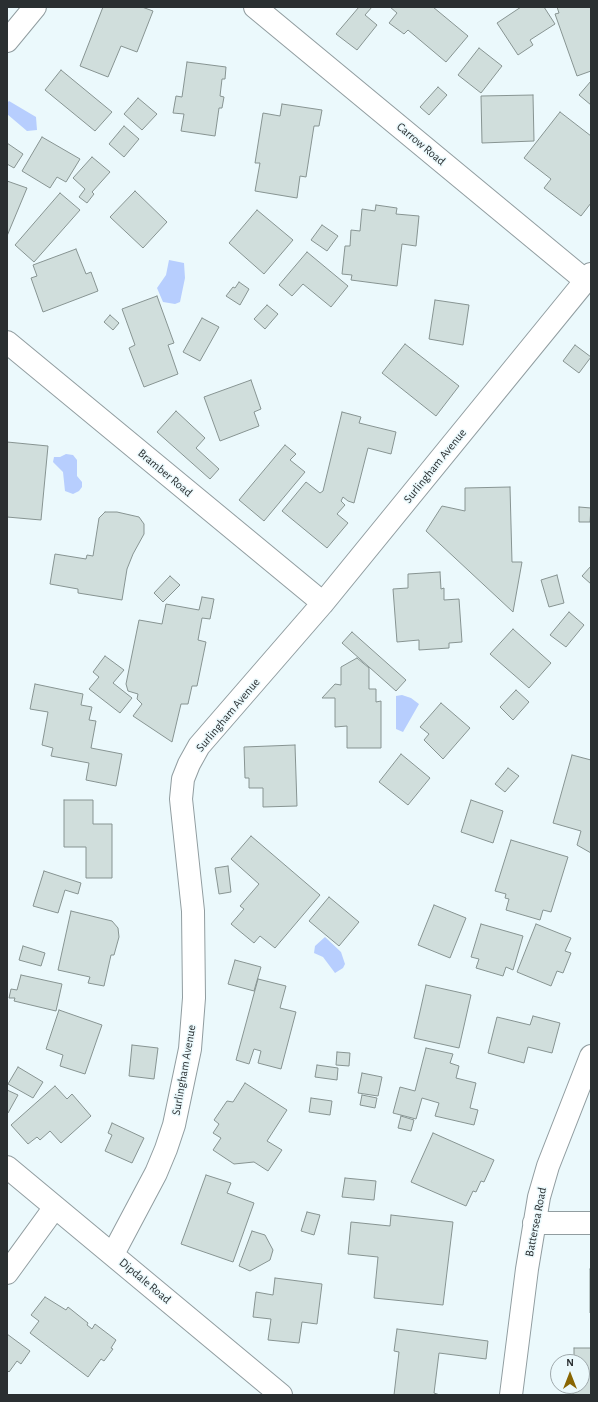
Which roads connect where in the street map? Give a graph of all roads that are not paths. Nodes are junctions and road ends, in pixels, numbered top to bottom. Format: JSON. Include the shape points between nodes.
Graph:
{"nodes":[{"id":1,"x":35,"y":7,"type":"edge"},
{"id":2,"x":255,"y":7,"type":"edge"},
{"id":3,"x":7,"y":41,"type":"edge"},
{"id":4,"x":589,"y":278,"type":"edge"},
{"id":5,"x":7,"y":342,"type":"edge"},
{"id":6,"x":322,"y":603,"type":"junction"},
{"id":7,"x":591,"y":1056,"type":"edge"},
{"id":8,"x":586,"y":1086,"type":"edge"},
{"id":9,"x":7,"y":1167,"type":"edge"},
{"id":10,"x":55,"y":1207,"type":"junction"},
{"id":11,"x":534,"y":1223,"type":"junction"},
{"id":12,"x":591,"y":1223,"type":"edge"},
{"id":13,"x":113,"y":1254,"type":"junction"},
{"id":14,"x":7,"y":1273,"type":"edge"},
{"id":15,"x":281,"y":1395,"type":"edge"},
{"id":16,"x":511,"y":1395,"type":"edge"}],
"edges":[{"from":1,"to":3,"type":"street"},
{"from":2,"to":4,"type":"street","name":"Carrow Road"},
{"from":4,"to":6,"type":"street","name":"Surlingham Avenue"},
{"from":5,"to":6,"type":"street","name":"Bramber Road"},
{"from":6,"to":13,"type":"street","name":"Surlingham Avenue","via":[[199,746],[183,779],[182,817],[193,911],[194,944],[194,998],[190,1049],[174,1125],[166,1149]]},
{"from":7,"to":8,"type":"street","name":"Battersea Road"},
{"from":8,"to":11,"type":"street","name":"Battersea Road","via":[[548,1166]]},
{"from":9,"to":10,"type":"street","name":"Dipdale Road"},
{"from":10,"to":13,"type":"street","name":"Dipdale Road"},
{"from":10,"to":14,"type":"street"},
{"from":11,"to":12,"type":"street"},
{"from":11,"to":16,"type":"street","name":"Battersea Road"},
{"from":13,"to":15,"type":"street","name":"Dipdale Road"}]}
